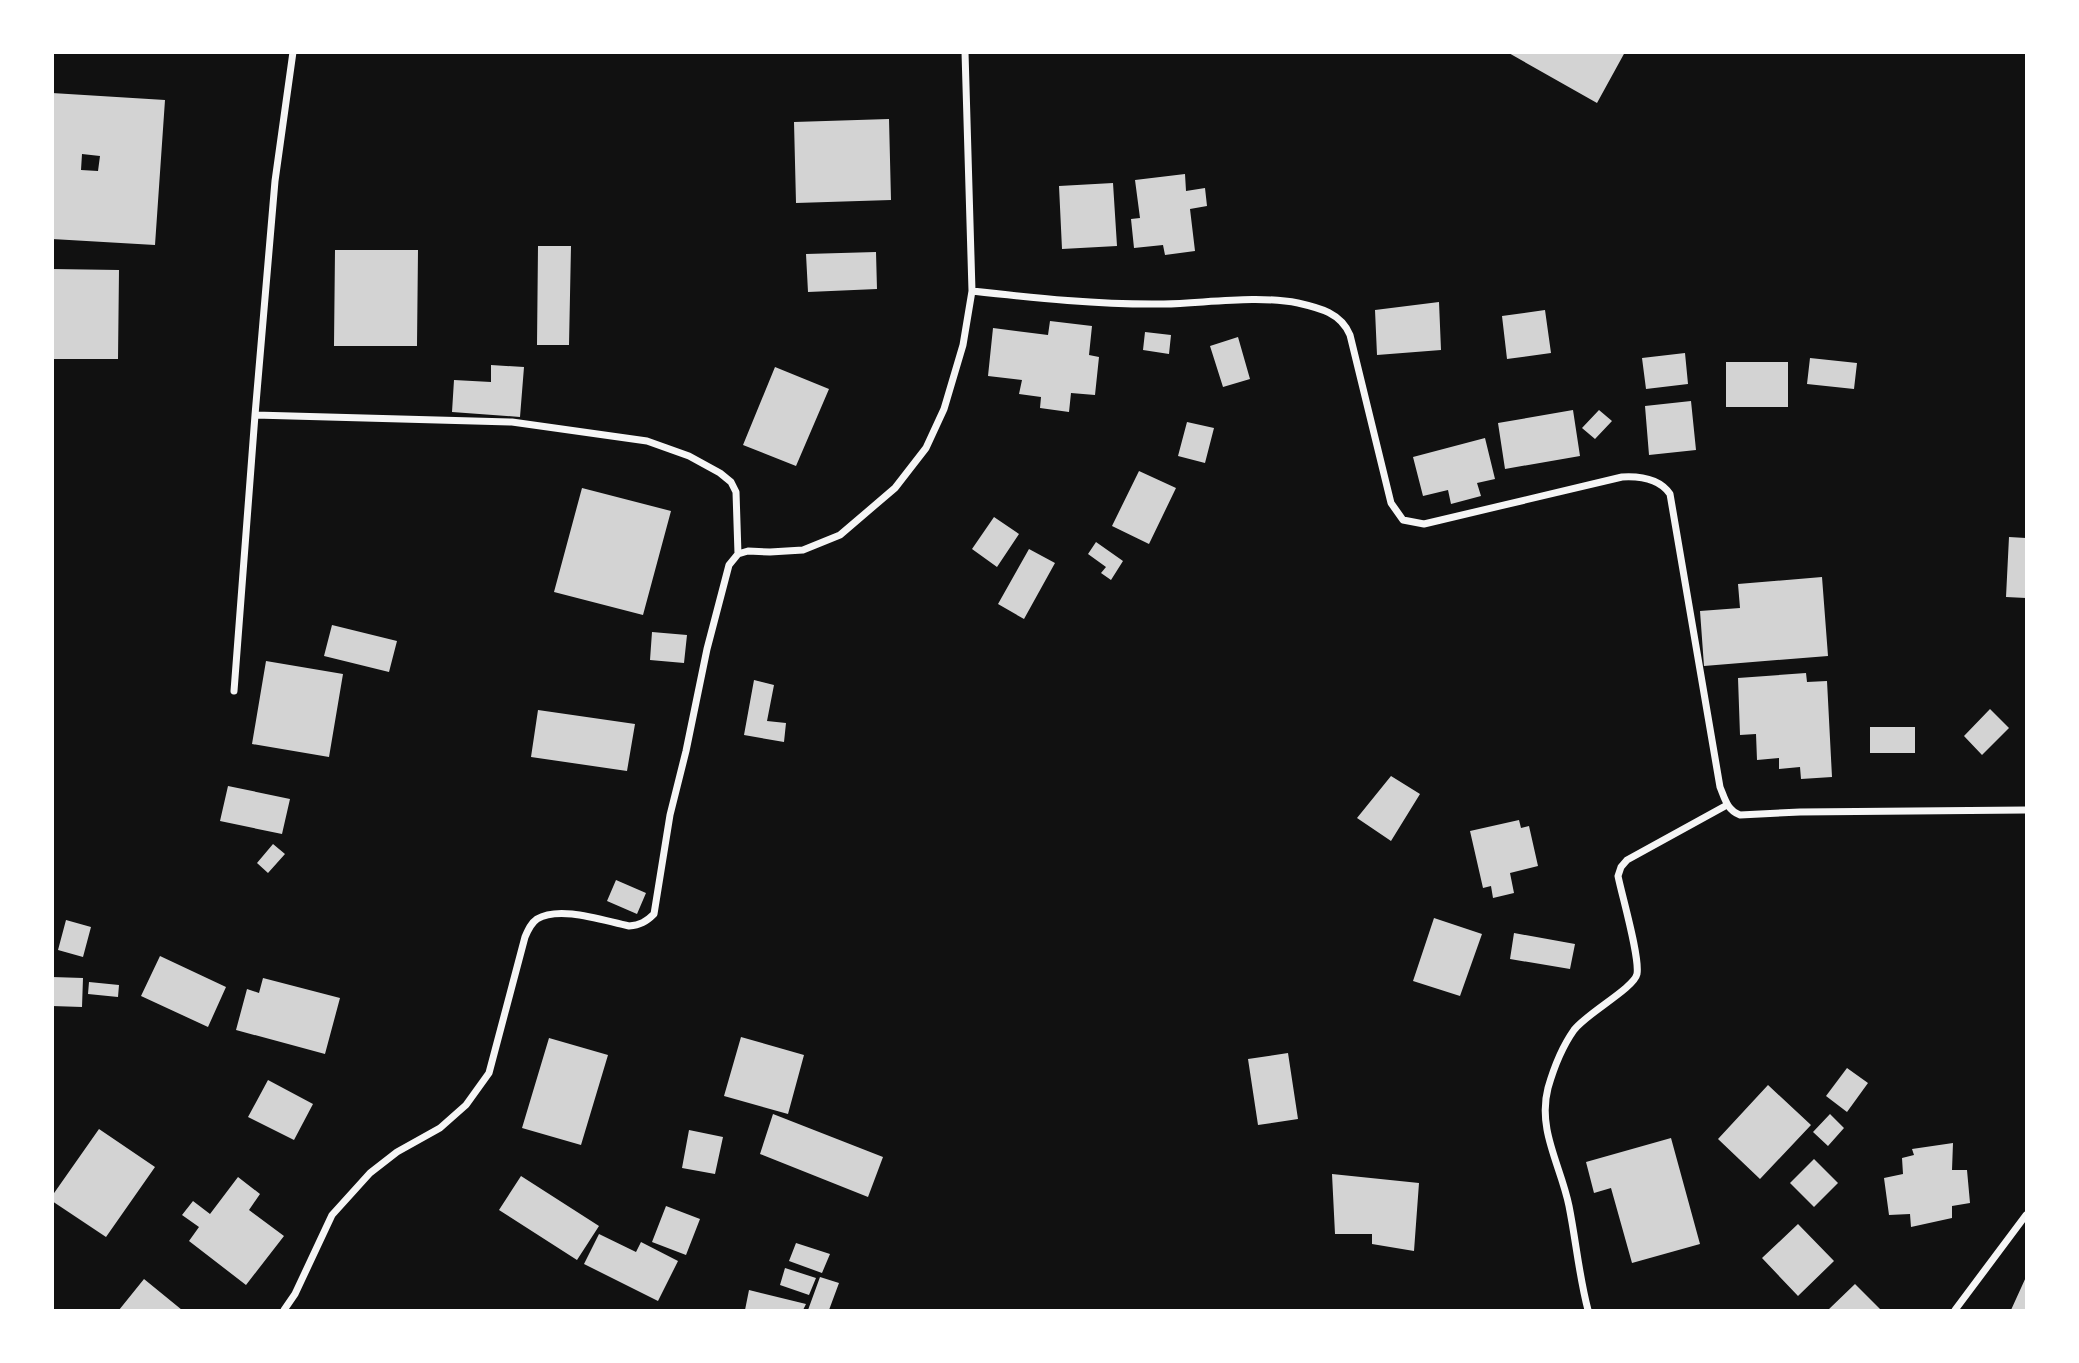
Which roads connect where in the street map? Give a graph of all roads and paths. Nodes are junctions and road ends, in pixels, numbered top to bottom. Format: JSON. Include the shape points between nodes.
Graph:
{"nodes":[{"id":1,"x":293,"y":52,"type":"edge"},
{"id":2,"x":965,"y":52,"type":"edge"},
{"id":3,"x":972,"y":291,"type":"junction"},
{"id":4,"x":255,"y":415,"type":"junction"},
{"id":5,"x":738,"y":554,"type":"junction"},
{"id":6,"x":234,"y":691,"type":"dead end"},
{"id":7,"x":1727,"y":806,"type":"junction"},
{"id":8,"x":2026,"y":810,"type":"edge"},
{"id":9,"x":2026,"y":1215,"type":"edge"},
{"id":10,"x":284,"y":1311,"type":"edge"},
{"id":11,"x":1588,"y":1311,"type":"edge"},
{"id":12,"x":1955,"y":1311,"type":"edge"}],
"edges":[{"from":1,"to":4,"type":"street","via":[[275,181]]},
{"from":2,"to":3,"type":"street"},
{"from":3,"to":5,"type":"street","via":[[963,345],[944,409],[926,448],[895,488],[839,535],[803,550]]},
{"from":3,"to":7,"type":"street","via":[[1161,304],[1272,300],[1337,316],[1350,335],[1391,503],[1403,520],[1424,524],[1622,477],[1639,476],[1660,484],[1670,494]]},
{"from":4,"to":5,"type":"street","via":[[512,422],[647,441],[689,456],[731,482],[736,492]]},
{"from":4,"to":6,"type":"street"},
{"from":5,"to":10,"type":"street","via":[[729,565],[707,649],[670,815],[654,914],[629,926],[567,913],[535,920],[525,937],[489,1073],[466,1105],[440,1128],[370,1173],[332,1215]]},
{"from":7,"to":8,"type":"street","via":[[1740,815]]},
{"from":7,"to":11,"type":"street","via":[[1620,867],[1636,977],[1574,1030],[1560,1052],[1548,1090],[1545,1126],[1569,1203]]},
{"from":9,"to":12,"type":"street"}]}
